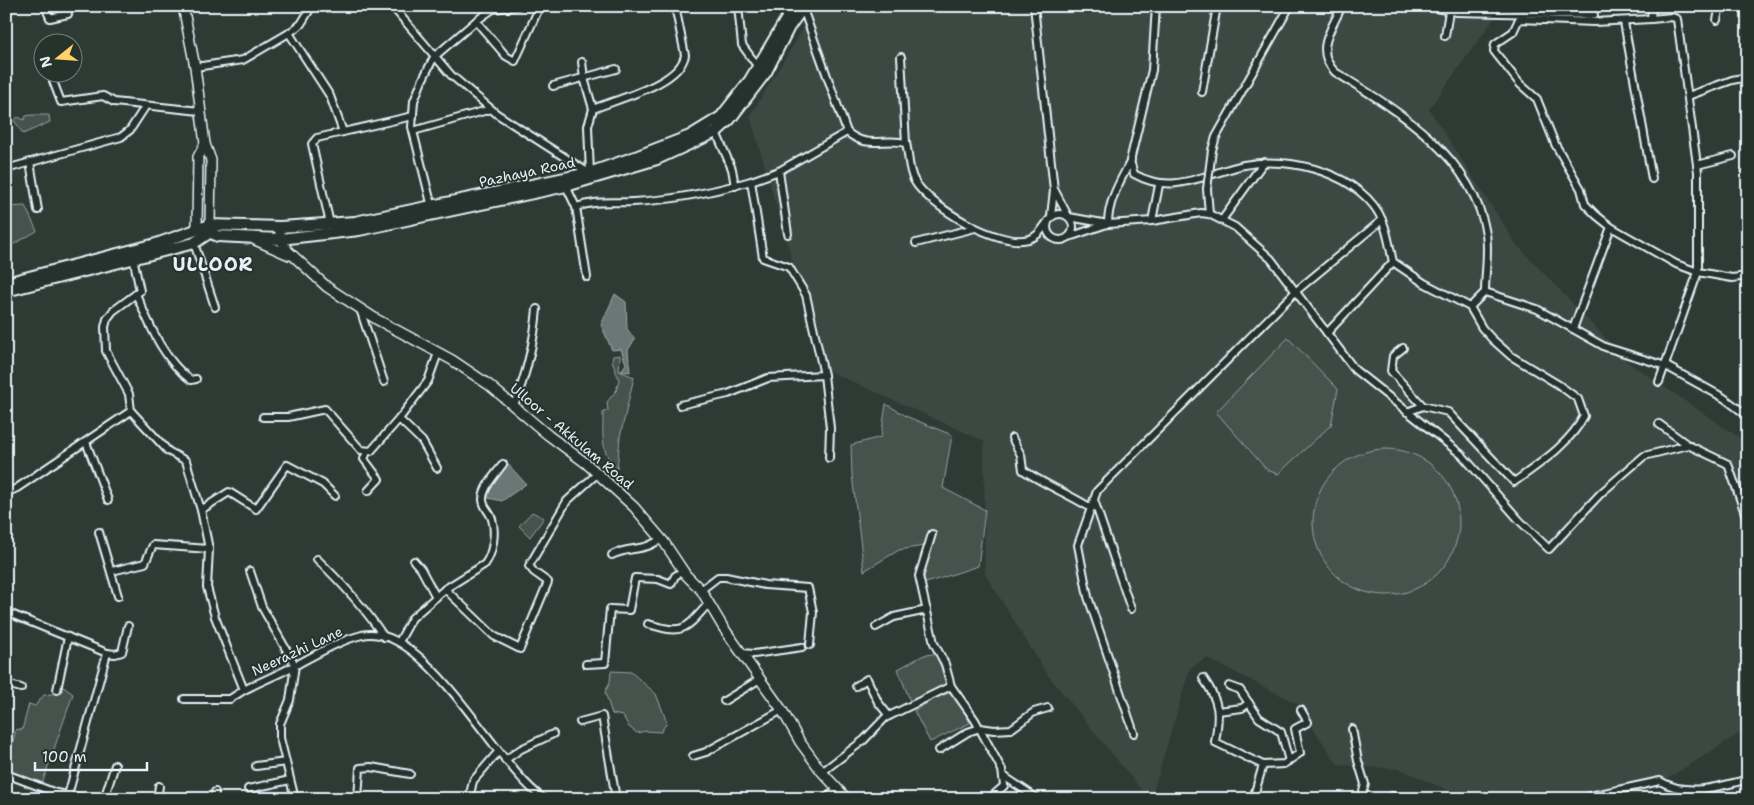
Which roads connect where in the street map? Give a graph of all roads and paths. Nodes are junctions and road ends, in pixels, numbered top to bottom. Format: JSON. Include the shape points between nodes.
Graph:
{"nodes":[{"id":1,"x":44,"y":6,"type":"edge"},
{"id":2,"x":183,"y":6,"type":"edge"},
{"id":3,"x":312,"y":6,"type":"edge"},
{"id":4,"x":392,"y":6,"type":"edge"},
{"id":5,"x":518,"y":6,"type":"edge"},
{"id":6,"x":540,"y":6,"type":"edge"},
{"id":7,"x":675,"y":6,"type":"edge"},
{"id":8,"x":738,"y":6,"type":"edge"},
{"id":9,"x":801,"y":6,"type":"edge"},
{"id":10,"x":1034,"y":6,"type":"edge"},
{"id":11,"x":1156,"y":6,"type":"edge"},
{"id":12,"x":1216,"y":6,"type":"edge"},
{"id":13,"x":1290,"y":6,"type":"edge"},
{"id":14,"x":1342,"y":6,"type":"edge"},
{"id":15,"x":1425,"y":6,"type":"edge"},
{"id":16,"x":1652,"y":6,"type":"edge"},
{"id":17,"x":1720,"y":6,"type":"edge"},
{"id":18,"x":494,"y":8,"type":"edge"},
{"id":19,"x":1449,"y":11,"type":"junction"},
{"id":20,"x":68,"y":14,"type":"dead end"},
{"id":21,"x":1594,"y":15,"type":"dead end"},
{"id":22,"x":1651,"y":19,"type":"junction"},
{"id":23,"x":1717,"y":20,"type":"dead end"},
{"id":24,"x":476,"y":22,"type":"junction"},
{"id":25,"x":1624,"y":22,"type":"junction"},
{"id":26,"x":288,"y":33,"type":"junction"},
{"id":27,"x":1445,"y":36,"type":"dead end"},
{"id":28,"x":434,"y":57,"type":"junction"},
{"id":29,"x":901,"y":57,"type":"dead end"},
{"id":30,"x":582,"y":62,"type":"dead end"},
{"id":31,"x":195,"y":67,"type":"junction"},
{"id":32,"x":758,"y":67,"type":"junction"},
{"id":33,"x":616,"y":70,"type":"dead end"},
{"id":34,"x":1748,"y":77,"type":"edge"},
{"id":35,"x":584,"y":78,"type":"junction"},
{"id":36,"x":54,"y":82,"type":"dead end"},
{"id":37,"x":554,"y":86,"type":"dead end"},
{"id":38,"x":1202,"y":92,"type":"dead end"},
{"id":39,"x":1688,"y":96,"type":"junction"},
{"id":40,"x":145,"y":107,"type":"junction"},
{"id":41,"x":491,"y":109,"type":"junction"},
{"id":42,"x":593,"y":109,"type":"junction"},
{"id":43,"x":200,"y":111,"type":"junction"},
{"id":44,"x":413,"y":116,"type":"junction"},
{"id":45,"x":413,"y":131,"type":"junction"},
{"id":46,"x":343,"y":132,"type":"junction"},
{"id":47,"x":716,"y":132,"type":"junction"},
{"id":48,"x":847,"y":132,"type":"junction"},
{"id":49,"x":906,"y":143,"type":"junction"},
{"id":50,"x":205,"y":144,"type":"junction"},
{"id":51,"x":1733,"y":156,"type":"dead end"},
{"id":52,"x":1131,"y":159,"type":"junction"},
{"id":53,"x":30,"y":162,"type":"junction"},
{"id":54,"x":1264,"y":162,"type":"junction"},
{"id":55,"x":1697,"y":165,"type":"junction"},
{"id":56,"x":6,"y":169,"type":"edge"},
{"id":57,"x":779,"y":171,"type":"junction"},
{"id":58,"x":590,"y":176,"type":"junction"},
{"id":59,"x":1652,"y":179,"type":"dead end"},
{"id":60,"x":751,"y":181,"type":"junction"},
{"id":61,"x":1159,"y":185,"type":"junction"},
{"id":62,"x":566,"y":186,"type":"junction"},
{"id":63,"x":734,"y":186,"type":"junction"},
{"id":64,"x":1054,"y":190,"type":"junction"},
{"id":65,"x":432,"y":206,"type":"junction"},
{"id":66,"x":576,"y":207,"type":"junction"},
{"id":67,"x":38,"y":210,"type":"dead end"},
{"id":68,"x":1209,"y":214,"type":"junction"},
{"id":69,"x":1069,"y":217,"type":"junction"},
{"id":70,"x":1050,"y":219,"type":"junction"},
{"id":71,"x":1222,"y":220,"type":"junction"},
{"id":72,"x":1382,"y":220,"type":"junction"},
{"id":73,"x":1152,"y":221,"type":"junction"},
{"id":74,"x":330,"y":224,"type":"junction"},
{"id":75,"x":1108,"y":224,"type":"junction"},
{"id":76,"x":280,"y":227,"type":"junction"},
{"id":77,"x":1611,"y":227,"type":"junction"},
{"id":78,"x":197,"y":228,"type":"junction"},
{"id":79,"x":975,"y":228,"type":"junction"},
{"id":80,"x":210,"y":229,"type":"junction"},
{"id":81,"x":788,"y":234,"type":"dead end"},
{"id":82,"x":1070,"y":237,"type":"junction"},
{"id":83,"x":248,"y":238,"type":"junction"},
{"id":84,"x":280,"y":239,"type":"junction"},
{"id":85,"x":194,"y":243,"type":"junction"},
{"id":86,"x":916,"y":243,"type":"dead end"},
{"id":87,"x":133,"y":255,"type":"junction"},
{"id":88,"x":298,"y":260,"type":"junction"},
{"id":89,"x":1393,"y":262,"type":"junction"},
{"id":90,"x":1698,"y":272,"type":"junction"},
{"id":91,"x":1748,"y":276,"type":"edge"},
{"id":92,"x":587,"y":278,"type":"dead end"},
{"id":93,"x":6,"y":283,"type":"edge"},
{"id":94,"x":6,"y":291,"type":"edge"},
{"id":95,"x":1296,"y":292,"type":"junction"},
{"id":96,"x":1485,"y":292,"type":"junction"},
{"id":97,"x":136,"y":294,"type":"junction"},
{"id":98,"x":215,"y":307,"type":"dead end"},
{"id":99,"x":1470,"y":307,"type":"junction"},
{"id":100,"x":360,"y":308,"type":"junction"},
{"id":101,"x":537,"y":309,"type":"dead end"},
{"id":102,"x":1573,"y":328,"type":"junction"},
{"id":103,"x":1327,"y":333,"type":"junction"},
{"id":104,"x":1403,"y":348,"type":"dead end"},
{"id":105,"x":438,"y":353,"type":"junction"},
{"id":106,"x":1666,"y":366,"type":"junction"},
{"id":107,"x":824,"y":375,"type":"junction"},
{"id":108,"x":196,"y":379,"type":"dead end"},
{"id":109,"x":384,"y":382,"type":"dead end"},
{"id":110,"x":1659,"y":382,"type":"dead end"},
{"id":111,"x":514,"y":404,"type":"junction"},
{"id":112,"x":680,"y":405,"type":"dead end"},
{"id":113,"x":1423,"y":406,"type":"junction"},
{"id":114,"x":131,"y":411,"type":"junction"},
{"id":115,"x":1407,"y":412,"type":"junction"},
{"id":116,"x":1748,"y":416,"type":"edge"},
{"id":117,"x":263,"y":417,"type":"dead end"},
{"id":118,"x":399,"y":419,"type":"junction"},
{"id":119,"x":1659,"y":424,"type":"dead end"},
{"id":120,"x":1012,"y":438,"type":"dead end"},
{"id":121,"x":86,"y":442,"type":"junction"},
{"id":122,"x":1688,"y":445,"type":"junction"},
{"id":123,"x":367,"y":452,"type":"junction"},
{"id":124,"x":828,"y":458,"type":"dead end"},
{"id":125,"x":503,"y":464,"type":"dead end"},
{"id":126,"x":437,"y":468,"type":"dead end"},
{"id":127,"x":598,"y":473,"type":"junction"},
{"id":128,"x":368,"y":491,"type":"dead end"},
{"id":129,"x":6,"y":493,"type":"edge"},
{"id":130,"x":335,"y":496,"type":"dead end"},
{"id":131,"x":108,"y":500,"type":"dead end"},
{"id":132,"x":1094,"y":500,"type":"junction"},
{"id":133,"x":1091,"y":508,"type":"junction"},
{"id":134,"x":201,"y":510,"type":"junction"},
{"id":135,"x":1748,"y":522,"type":"edge"},
{"id":136,"x":99,"y":532,"type":"dead end"},
{"id":137,"x":932,"y":534,"type":"dead end"},
{"id":138,"x":660,"y":538,"type":"junction"},
{"id":139,"x":209,"y":549,"type":"junction"},
{"id":140,"x":612,"y":555,"type":"dead end"},
{"id":141,"x":317,"y":559,"type":"dead end"},
{"id":142,"x":414,"y":561,"type":"dead end"},
{"id":143,"x":112,"y":571,"type":"junction"},
{"id":144,"x":250,"y":571,"type":"dead end"},
{"id":145,"x":683,"y":571,"type":"junction"},
{"id":146,"x":445,"y":589,"type":"junction"},
{"id":147,"x":701,"y":590,"type":"junction"},
{"id":148,"x":118,"y":596,"type":"dead end"},
{"id":149,"x":436,"y":597,"type":"junction"},
{"id":150,"x":709,"y":602,"type":"junction"},
{"id":151,"x":927,"y":610,"type":"junction"},
{"id":152,"x":1131,"y":610,"type":"dead end"},
{"id":153,"x":6,"y":612,"type":"edge"},
{"id":154,"x":648,"y":624,"type":"dead end"},
{"id":155,"x":128,"y":626,"type":"dead end"},
{"id":156,"x":876,"y":627,"type":"dead end"},
{"id":157,"x":68,"y":637,"type":"junction"},
{"id":158,"x":384,"y":637,"type":"junction"},
{"id":159,"x":399,"y":642,"type":"junction"},
{"id":160,"x":810,"y":644,"type":"dead end"},
{"id":161,"x":802,"y":647,"type":"dead end"},
{"id":162,"x":107,"y":653,"type":"junction"},
{"id":163,"x":741,"y":653,"type":"junction"},
{"id":164,"x":586,"y":664,"type":"dead end"},
{"id":165,"x":295,"y":665,"type":"junction"},
{"id":166,"x":1203,"y":678,"type":"dead end"},
{"id":167,"x":760,"y":679,"type":"junction"},
{"id":168,"x":6,"y":684,"type":"edge"},
{"id":169,"x":856,"y":686,"type":"dead end"},
{"id":170,"x":951,"y":686,"type":"junction"},
{"id":171,"x":1229,"y":686,"type":"dead end"},
{"id":172,"x":21,"y":688,"type":"dead end"},
{"id":173,"x":57,"y":690,"type":"dead end"},
{"id":174,"x":244,"y":690,"type":"junction"},
{"id":175,"x":184,"y":699,"type":"dead end"},
{"id":176,"x":724,"y":701,"type":"dead end"},
{"id":177,"x":1249,"y":702,"type":"junction"},
{"id":178,"x":1048,"y":708,"type":"dead end"},
{"id":179,"x":782,"y":710,"type":"junction"},
{"id":180,"x":1301,"y":710,"type":"dead end"},
{"id":181,"x":1218,"y":711,"type":"junction"},
{"id":182,"x":889,"y":716,"type":"junction"},
{"id":183,"x":580,"y":722,"type":"dead end"},
{"id":184,"x":980,"y":728,"type":"junction"},
{"id":185,"x":1352,"y":729,"type":"dead end"},
{"id":186,"x":1134,"y":733,"type":"dead end"},
{"id":187,"x":553,"y":734,"type":"dead end"},
{"id":188,"x":939,"y":750,"type":"dead end"},
{"id":189,"x":498,"y":752,"type":"junction"},
{"id":190,"x":693,"y":756,"type":"dead end"},
{"id":191,"x":504,"y":760,"type":"junction"},
{"id":192,"x":1289,"y":761,"type":"junction"},
{"id":193,"x":286,"y":762,"type":"junction"},
{"id":194,"x":115,"y":765,"type":"dead end"},
{"id":195,"x":1263,"y":765,"type":"junction"},
{"id":196,"x":256,"y":766,"type":"dead end"},
{"id":197,"x":822,"y":772,"type":"junction"},
{"id":198,"x":6,"y":774,"type":"edge"},
{"id":199,"x":410,"y":774,"type":"dead end"},
{"id":200,"x":1005,"y":777,"type":"junction"},
{"id":201,"x":1748,"y":779,"type":"edge"},
{"id":202,"x":290,"y":780,"type":"junction"},
{"id":203,"x":159,"y":786,"type":"dead end"},
{"id":204,"x":248,"y":789,"type":"dead end"},
{"id":205,"x":838,"y":790,"type":"junction"},
{"id":206,"x":1590,"y":796,"type":"dead end"},
{"id":207,"x":68,"y":797,"type":"edge"},
{"id":208,"x":85,"y":798,"type":"edge"},
{"id":209,"x":104,"y":799,"type":"edge"},
{"id":210,"x":157,"y":799,"type":"edge"},
{"id":211,"x":294,"y":799,"type":"edge"},
{"id":212,"x":358,"y":799,"type":"edge"},
{"id":213,"x":469,"y":799,"type":"edge"},
{"id":214,"x":544,"y":799,"type":"edge"},
{"id":215,"x":616,"y":799,"type":"edge"},
{"id":216,"x":823,"y":799,"type":"edge"},
{"id":217,"x":847,"y":799,"type":"edge"},
{"id":218,"x":989,"y":799,"type":"edge"},
{"id":219,"x":1038,"y":799,"type":"edge"},
{"id":220,"x":1252,"y":799,"type":"edge"},
{"id":221,"x":1361,"y":799,"type":"edge"}],
"edges":[{"from":1,"to":20,"type":"street","via":[[50,18]]},
{"from":2,"to":31,"type":"main road"},
{"from":3,"to":26,"type":"street","via":[[301,24]]},
{"from":4,"to":28,"type":"street"},
{"from":5,"to":18,"type":"street"},
{"from":6,"to":24,"type":"street","via":[[515,61],[506,56]]},
{"from":7,"to":42,"type":"street","via":[[684,62],[668,78],[645,90]]},
{"from":8,"to":32,"type":"street","via":[[742,45]]},
{"from":9,"to":32,"type":"main road","name":"Pazhaya Road"},
{"from":9,"to":47,"type":"main road","via":[[766,72]]},
{"from":9,"to":48,"type":"street"},
{"from":10,"to":64,"type":"street"},
{"from":11,"to":52,"type":"street","via":[[1152,70]]},
{"from":12,"to":38,"type":"street"},
{"from":13,"to":68,"type":"street","bridge":true,"via":[[1216,137],[1207,189]]},
{"from":14,"to":96,"type":"street","via":[[1323,50],[1325,62],[1335,72],[1410,120],[1450,157],[1476,199],[1486,235]]},
{"from":15,"to":19,"type":"street"},
{"from":16,"to":22,"type":"street"},
{"from":17,"to":23,"type":"street"},
{"from":18,"to":24,"type":"street"},
{"from":19,"to":21,"type":"street"},
{"from":19,"to":27,"type":"street"},
{"from":22,"to":25,"type":"street"},
{"from":22,"to":39,"type":"street","via":[[1677,19]]},
{"from":24,"to":28,"type":"street"},
{"from":25,"to":59,"type":"street"},
{"from":25,"to":77,"type":"street","via":[[1519,19],[1513,32],[1495,44],[1494,51],[1537,100],[1554,144],[1581,189],[1586,204]]},
{"from":26,"to":31,"type":"street","via":[[243,60]]},
{"from":26,"to":46,"type":"street","via":[[330,96]]},
{"from":28,"to":41,"type":"street"},
{"from":28,"to":44,"type":"street","via":[[414,101]]},
{"from":29,"to":49,"type":"street"},
{"from":30,"to":35,"type":"street"},
{"from":31,"to":43,"type":"main road"},
{"from":32,"to":58,"type":"main road","name":"Pazhaya Road","via":[[732,104],[706,128]]},
{"from":33,"to":35,"type":"street"},
{"from":34,"to":39,"type":"street"},
{"from":35,"to":37,"type":"street"},
{"from":35,"to":42,"type":"street"},
{"from":36,"to":40,"type":"street","via":[[62,102],[103,96],[114,102]]},
{"from":39,"to":55,"type":"street"},
{"from":40,"to":43,"type":"street"},
{"from":40,"to":53,"type":"street","via":[[130,130],[121,137]]},
{"from":41,"to":45,"type":"street"},
{"from":41,"to":58,"type":"street","via":[[544,146],[576,162]]},
{"from":42,"to":58,"type":"street","via":[[588,126]]},
{"from":43,"to":50,"type":"main road"},
{"from":44,"to":45,"type":"street"},
{"from":44,"to":46,"type":"street"},
{"from":45,"to":65,"type":"street"},
{"from":46,"to":74,"type":"street","via":[[317,138],[312,144]]},
{"from":47,"to":58,"type":"main road","via":[[657,159]]},
{"from":47,"to":63,"type":"street","via":[[732,169]]},
{"from":48,"to":49,"type":"street","via":[[854,138],[869,142]]},
{"from":48,"to":57,"type":"street"},
{"from":49,"to":79,"type":"street","via":[[911,174],[920,189],[940,207]]},
{"from":50,"to":78,"type":"main road","via":[[198,157]]},
{"from":50,"to":80,"type":"main road","via":[[211,160]]},
{"from":51,"to":55,"type":"street"},
{"from":52,"to":61,"type":"street","via":[[1134,174]]},
{"from":52,"to":75,"type":"street","via":[[1108,212]]},
{"from":53,"to":56,"type":"street"},
{"from":53,"to":67,"type":"street"},
{"from":54,"to":61,"type":"street","via":[[1171,185]]},
{"from":54,"to":71,"type":"street"},
{"from":54,"to":72,"type":"street","via":[[1308,167],[1336,176],[1367,199]]},
{"from":55,"to":90,"type":"street"},
{"from":57,"to":60,"type":"street"},
{"from":57,"to":81,"type":"street"},
{"from":58,"to":62,"type":"main road"},
{"from":58,"to":65,"type":"main road","name":"Pazhaya Road"},
{"from":60,"to":63,"type":"street"},
{"from":60,"to":107,"type":"street","via":[[763,258],[789,266],[806,295]]},
{"from":61,"to":73,"type":"street"},
{"from":62,"to":66,"type":"street"},
{"from":62,"to":84,"type":"main road","via":[[359,230]]},
{"from":63,"to":66,"type":"street","via":[[634,202],[589,202]]},
{"from":64,"to":69,"type":"street"},
{"from":64,"to":70,"type":"street"},
{"from":65,"to":74,"type":"main road","name":"Pazhaya Road"},
{"from":66,"to":92,"type":"street"},
{"from":68,"to":71,"type":"street"},
{"from":68,"to":73,"type":"street"},
{"from":69,"to":70,"type":"street","via":[[1063,214]]},
{"from":69,"to":75,"type":"street"},
{"from":69,"to":82,"type":"street","via":[[1074,226]]},
{"from":70,"to":79,"type":"street","via":[[1038,235],[1027,240],[1007,239]]},
{"from":70,"to":82,"type":"street","via":[[1046,229],[1050,236],[1056,241]]},
{"from":71,"to":95,"type":"street","via":[[1236,227],[1271,260]]},
{"from":72,"to":89,"type":"street"},
{"from":72,"to":95,"type":"street"},
{"from":73,"to":75,"type":"street"},
{"from":74,"to":76,"type":"main road","name":"Pazhaya Road"},
{"from":75,"to":82,"type":"street"},
{"from":76,"to":80,"type":"main road","name":"Pazhaya Road"},
{"from":76,"to":84,"type":"main road"},
{"from":77,"to":90,"type":"street","via":[[1660,256]]},
{"from":77,"to":102,"type":"street"},
{"from":78,"to":80,"type":"main road","name":"Pazhaya Road"},
{"from":78,"to":87,"type":"main road","name":"Pazhaya Road"},
{"from":79,"to":86,"type":"street"},
{"from":80,"to":83,"type":"main road"},
{"from":80,"to":85,"type":"main road"},
{"from":83,"to":84,"type":"main road"},
{"from":83,"to":88,"type":"main road","via":[[280,249]]},
{"from":84,"to":88,"type":"main road","name":"Ulloor - Akkulam Road"},
{"from":85,"to":87,"type":"main road"},
{"from":85,"to":98,"type":"street"},
{"from":87,"to":93,"type":"main road"},
{"from":87,"to":94,"type":"main road"},
{"from":87,"to":97,"type":"street","via":[[140,286]]},
{"from":88,"to":100,"type":"main road","name":"Ulloor - Akkulam Road","via":[[327,287]]},
{"from":89,"to":99,"type":"street"},
{"from":89,"to":103,"type":"street"},
{"from":90,"to":91,"type":"street","via":[[1732,278]]},
{"from":90,"to":106,"type":"street"},
{"from":95,"to":103,"type":"street"},
{"from":95,"to":132,"type":"street","via":[[1098,491]]},
{"from":96,"to":99,"type":"street"},
{"from":96,"to":102,"type":"street","via":[[1537,309]]},
{"from":97,"to":108,"type":"street","via":[[156,338],[178,371],[191,380]]},
{"from":97,"to":114,"type":"street","via":[[113,311],[105,327],[106,351],[129,394]]},
{"from":99,"to":113,"type":"street","via":[[1492,339],[1578,399],[1584,416],[1578,428],[1514,482],[1448,412]]},
{"from":100,"to":105,"type":"main road","name":"Ulloor - Akkulam Road"},
{"from":100,"to":109,"type":"street"},
{"from":101,"to":111,"type":"street","via":[[534,342]]},
{"from":102,"to":106,"type":"street","via":[[1605,348]]},
{"from":103,"to":115,"type":"street","via":[[1355,370]]},
{"from":104,"to":113,"type":"street","via":[[1393,356],[1390,372]]},
{"from":105,"to":111,"type":"main road","name":"Ulloor - Akkulam Road"},
{"from":105,"to":118,"type":"street","via":[[428,381]]},
{"from":106,"to":110,"type":"street"},
{"from":106,"to":116,"type":"street","via":[[1724,398]]},
{"from":107,"to":112,"type":"street","via":[[768,378],[728,394]]},
{"from":107,"to":124,"type":"street","via":[[830,428]]},
{"from":111,"to":127,"type":"main road","name":"Ulloor - Akkulam Road"},
{"from":113,"to":115,"type":"street"},
{"from":114,"to":121,"type":"street"},
{"from":114,"to":134,"type":"street","name":"Neerazhi Lane","via":[[168,451],[186,461]]},
{"from":115,"to":122,"type":"street","via":[[1462,455],[1549,549],[1601,493],[1644,456]]},
{"from":117,"to":123,"type":"street","via":[[288,417],[325,409],[360,450]]},
{"from":118,"to":123,"type":"street"},
{"from":118,"to":126,"type":"street","via":[[422,441]]},
{"from":119,"to":122,"type":"street"},
{"from":120,"to":133,"type":"street","via":[[1021,456],[1023,470]]},
{"from":121,"to":129,"type":"street"},
{"from":121,"to":131,"type":"street"},
{"from":122,"to":135,"type":"street","via":[[1728,464]]},
{"from":123,"to":128,"type":"street","via":[[364,458],[379,479]]},
{"from":125,"to":146,"type":"street","via":[[484,492],[485,507],[492,518],[489,558],[485,564]]},
{"from":127,"to":138,"type":"main road","name":"Ulloor - Akkulam Road"},
{"from":127,"to":146,"type":"street","via":[[567,501],[529,566],[548,582],[520,649],[494,636]]},
{"from":130,"to":134,"type":"street","via":[[323,484],[287,466],[256,509],[229,492]]},
{"from":132,"to":133,"type":"street"},
{"from":132,"to":152,"type":"street"},
{"from":133,"to":186,"type":"street","via":[[1078,545],[1088,597]]},
{"from":134,"to":139,"type":"street","name":"Neerazhi Lane"},
{"from":136,"to":143,"type":"street"},
{"from":137,"to":151,"type":"street","via":[[919,576]]},
{"from":138,"to":140,"type":"street","via":[[653,545]]},
{"from":138,"to":145,"type":"main road","name":"Ulloor - Akkulam Road"},
{"from":139,"to":143,"type":"street","via":[[153,545],[145,563]]},
{"from":139,"to":174,"type":"street","name":"Neerazhi Lane","via":[[207,587]]},
{"from":141,"to":158,"type":"street","via":[[342,582]]},
{"from":142,"to":149,"type":"street"},
{"from":143,"to":148,"type":"street"},
{"from":144,"to":165,"type":"street","via":[[262,606]]},
{"from":145,"to":147,"type":"main road","name":"Ulloor - Akkulam Road"},
{"from":145,"to":164,"type":"street","via":[[674,576],[671,584],[658,579],[635,578],[629,610],[610,609],[605,663]]},
{"from":146,"to":149,"type":"street"},
{"from":147,"to":150,"type":"main road","name":"Ulloor - Akkulam Road"},
{"from":147,"to":160,"type":"street","via":[[718,577],[726,576],[765,585],[808,588],[813,612]]},
{"from":149,"to":159,"type":"street","via":[[412,618]]},
{"from":150,"to":154,"type":"street","via":[[680,630]]},
{"from":150,"to":163,"type":"main road","name":"Ulloor - Akkulam Road"},
{"from":151,"to":156,"type":"street","via":[[894,617]]},
{"from":151,"to":170,"type":"street","via":[[934,643],[945,664]]},
{"from":153,"to":157,"type":"street"},
{"from":155,"to":162,"type":"street","via":[[122,652]]},
{"from":157,"to":162,"type":"street"},
{"from":157,"to":173,"type":"street"},
{"from":158,"to":159,"type":"street","name":"Neerazhi Lane"},
{"from":158,"to":165,"type":"street","name":"Neerazhi Lane","via":[[364,635],[325,648]]},
{"from":159,"to":189,"type":"street","name":"Neerazhi Lane","via":[[455,694]]},
{"from":161,"to":163,"type":"street"},
{"from":162,"to":207,"type":"street"},
{"from":163,"to":167,"type":"main road","name":"Ulloor - Akkulam Road"},
{"from":165,"to":174,"type":"street","name":"Neerazhi Lane"},
{"from":165,"to":193,"type":"street","via":[[290,700],[280,724]]},
{"from":166,"to":181,"type":"street","via":[[1215,695]]},
{"from":167,"to":176,"type":"street"},
{"from":167,"to":179,"type":"main road","name":"Ulloor - Akkulam Road"},
{"from":168,"to":172,"type":"street"},
{"from":169,"to":182,"type":"street","via":[[867,679]]},
{"from":170,"to":182,"type":"street"},
{"from":170,"to":184,"type":"street"},
{"from":171,"to":177,"type":"street","via":[[1240,690]]},
{"from":174,"to":175,"type":"street","via":[[230,699]]},
{"from":177,"to":181,"type":"street","via":[[1242,708]]},
{"from":177,"to":192,"type":"street","via":[[1259,718],[1281,732]]},
{"from":178,"to":184,"type":"street","via":[[1034,712],[1010,729]]},
{"from":179,"to":190,"type":"street"},
{"from":179,"to":197,"type":"main road","name":"Ulloor - Akkulam Road"},
{"from":180,"to":192,"type":"street","via":[[1308,722],[1294,729],[1300,753]]},
{"from":181,"to":195,"type":"street","via":[[1215,742]]},
{"from":182,"to":197,"type":"street"},
{"from":183,"to":215,"type":"street","via":[[602,716]]},
{"from":184,"to":188,"type":"street"},
{"from":184,"to":200,"type":"street"},
{"from":185,"to":221,"type":"street","via":[[1365,784]]},
{"from":187,"to":191,"type":"street"},
{"from":189,"to":191,"type":"street","name":"Neerazhi Lane"},
{"from":189,"to":213,"type":"street","via":[[473,781]]},
{"from":191,"to":214,"type":"street","name":"Neerazhi Lane"},
{"from":192,"to":195,"type":"street"},
{"from":193,"to":196,"type":"street"},
{"from":193,"to":202,"type":"street"},
{"from":194,"to":209,"type":"street"},
{"from":195,"to":220,"type":"street"},
{"from":197,"to":205,"type":"main road","name":"Ulloor - Akkulam Road"},
{"from":198,"to":207,"type":"street"},
{"from":199,"to":212,"type":"street","via":[[360,768]]},
{"from":200,"to":218,"type":"street","via":[[1004,786]]},
{"from":200,"to":219,"type":"street"},
{"from":201,"to":206,"type":"street","via":[[1713,789],[1672,788],[1660,781]]},
{"from":202,"to":204,"type":"street"},
{"from":202,"to":211,"type":"street"},
{"from":203,"to":210,"type":"street"},
{"from":205,"to":216,"type":"street"},
{"from":205,"to":217,"type":"main road","name":"Ulloor - Akkulam Road"},
{"from":207,"to":208,"type":"street"}]}
